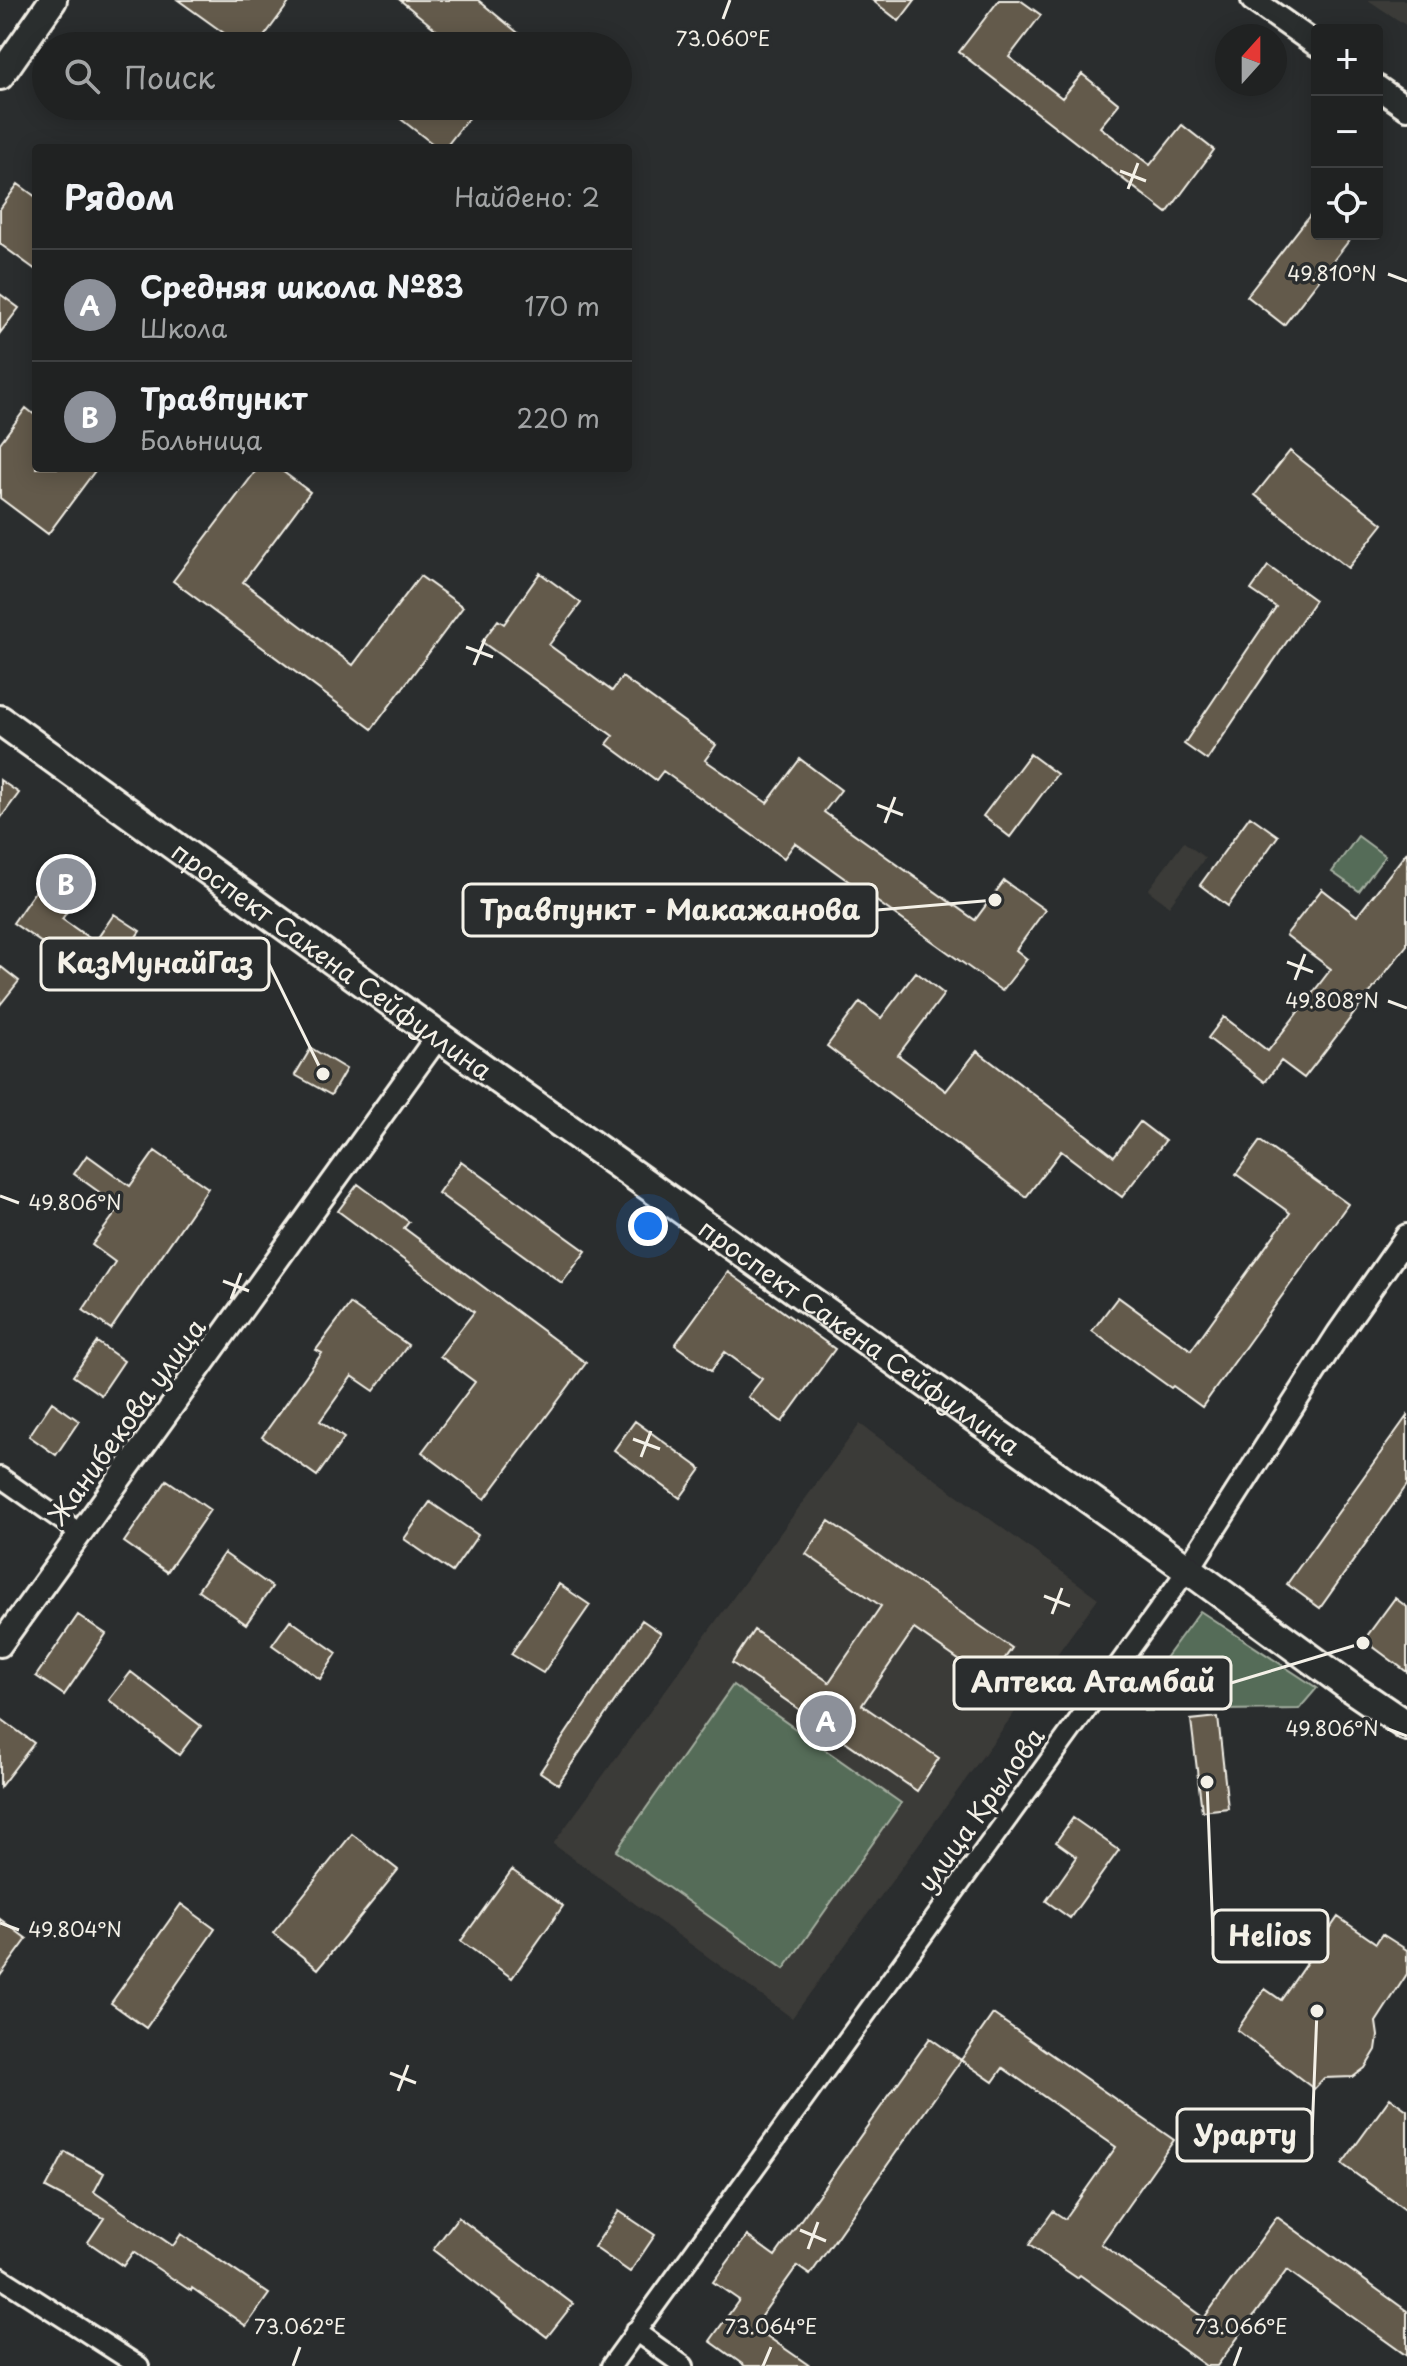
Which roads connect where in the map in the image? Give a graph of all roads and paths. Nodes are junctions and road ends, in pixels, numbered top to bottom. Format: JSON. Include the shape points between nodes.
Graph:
{"nodes":[{"id":1,"x":53,"y":0,"type":"edge"},
{"id":2,"x":1253,"y":0,"type":"edge"},
{"id":3,"x":1311,"y":41,"type":"edge"},
{"id":4,"x":0,"y":76,"type":"edge"},
{"id":5,"x":1383,"y":91,"type":"edge"},
{"id":6,"x":1407,"y":108,"type":"edge"},
{"id":7,"x":0,"y":720,"type":"edge"},
{"id":8,"x":438,"y":1036,"type":"junction"},
{"id":9,"x":1407,"y":1236,"type":"edge"},
{"id":10,"x":0,"y":1477,"type":"edge"},
{"id":11,"x":80,"y":1533,"type":"junction"},
{"id":12,"x":1188,"y":1569,"type":"junction"},
{"id":13,"x":0,"y":1645,"type":"edge"},
{"id":14,"x":1407,"y":1726,"type":"edge"},
{"id":15,"x":3,"y":2283,"type":"edge"},
{"id":16,"x":635,"y":2331,"type":"junction"},
{"id":17,"x":139,"y":2366,"type":"edge"},
{"id":18,"x":611,"y":2366,"type":"edge"},
{"id":19,"x":684,"y":2366,"type":"edge"}],
"edges":[{"from":1,"to":4,"type":"main road"},
{"from":2,"to":3,"type":"street"},
{"from":5,"to":6,"type":"street"},
{"from":7,"to":8,"type":"main road","name":"проспект Сакена Сейфуллина"},
{"from":8,"to":11,"type":"street","name":"Жанибекова улица"},
{"from":8,"to":12,"type":"main road","name":"проспект Сакена Сейфуллина"},
{"from":9,"to":12,"type":"street","name":"улица Крылова"},
{"from":10,"to":11,"type":"street"},
{"from":11,"to":13,"type":"street","name":"Жанибекова улица"},
{"from":12,"to":14,"type":"main road","name":"проспект Сакена Сейфуллина"},
{"from":12,"to":16,"type":"street","name":"улица Крылова"},
{"from":15,"to":17,"type":"street"},
{"from":16,"to":18,"type":"street","name":"улица Крылова"},
{"from":16,"to":19,"type":"street"}]}
